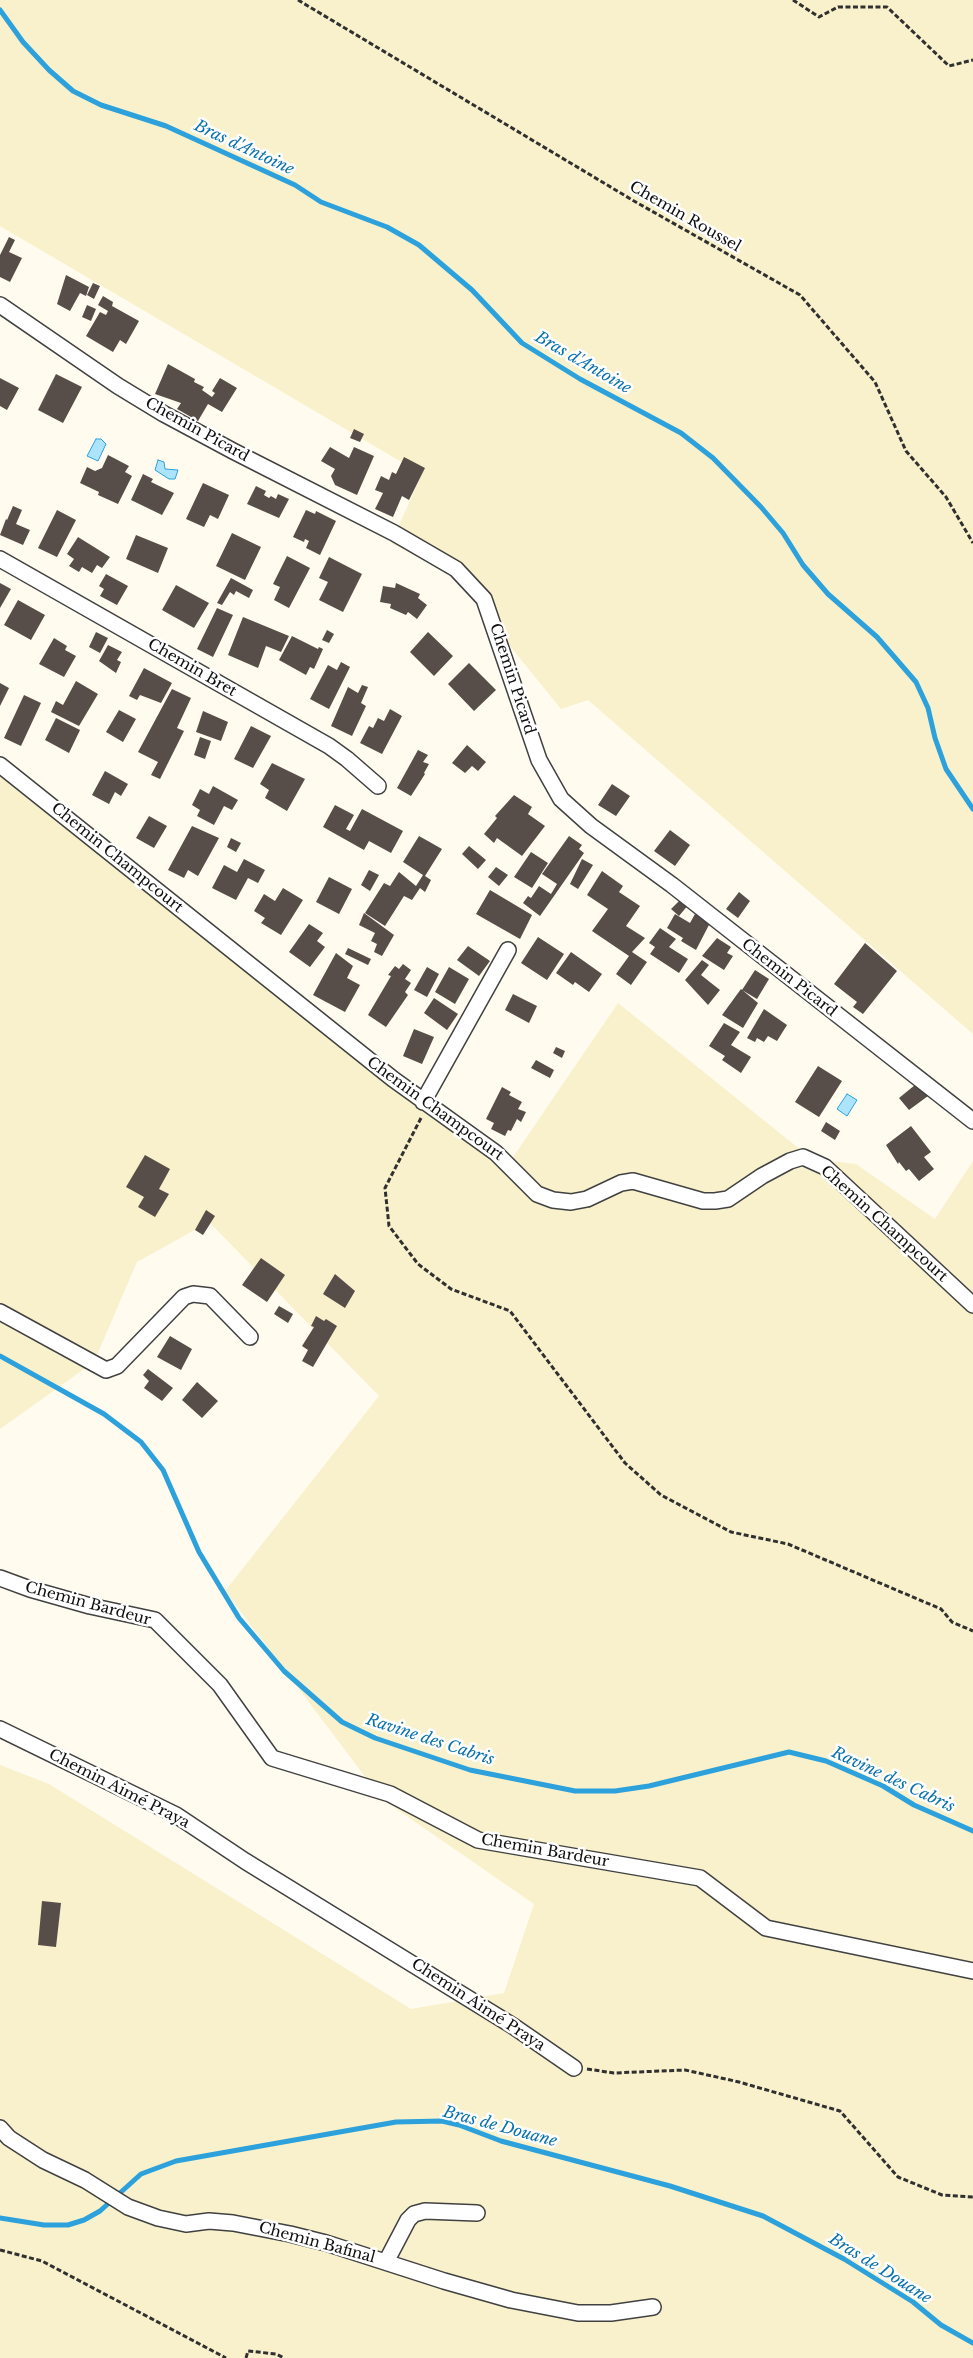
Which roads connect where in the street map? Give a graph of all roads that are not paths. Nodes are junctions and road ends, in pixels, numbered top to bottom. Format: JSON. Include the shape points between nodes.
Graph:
{"nodes":[{"id":1,"x":0,"y":305,"type":"edge"},
{"id":2,"x":0,"y":559,"type":"edge"},
{"id":3,"x":0,"y":765,"type":"edge"},
{"id":4,"x":378,"y":786,"type":"dead end"},
{"id":5,"x":508,"y":950,"type":"dead end"},
{"id":6,"x":426,"y":1103,"type":"junction"},
{"id":7,"x":973,"y":1121,"type":"edge"},
{"id":8,"x":973,"y":1305,"type":"edge"},
{"id":9,"x":0,"y":1312,"type":"edge"},
{"id":10,"x":250,"y":1337,"type":"dead end"},
{"id":11,"x":0,"y":1578,"type":"edge"},
{"id":12,"x":0,"y":1729,"type":"edge"},
{"id":13,"x":973,"y":1972,"type":"edge"},
{"id":14,"x":574,"y":2068,"type":"road end"},
{"id":15,"x":0,"y":2128,"type":"edge"},
{"id":16,"x":477,"y":2212,"type":"dead end"},
{"id":17,"x":386,"y":2262,"type":"junction"},
{"id":18,"x":653,"y":2307,"type":"dead end"}],
"edges":[{"from":1,"to":7,"type":"street","name":"Chemin Picard","via":[[164,414],[394,533],[456,569],[484,599],[538,760],[561,799],[591,826]]},
{"from":2,"to":4,"type":"street","name":"Chemin Bret","via":[[329,746]]},
{"from":3,"to":6,"type":"street","name":"Chemin Champcourt"},
{"from":5,"to":6,"type":"street"},
{"from":6,"to":8,"type":"street","name":"Chemin Champcourt","via":[[496,1153],[537,1194],[553,1200],[571,1202],[587,1199],[621,1183],[633,1181],[704,1201],[715,1201],[728,1198],[762,1176],[803,1157],[826,1167]]},
{"from":9,"to":10,"type":"street","via":[[106,1370],[117,1366],[184,1298],[193,1294],[210,1296]]},
{"from":11,"to":13,"type":"street","name":"Chemin Bardeur","via":[[90,1606],[155,1620],[220,1685],[272,1758],[390,1794],[478,1840],[700,1878],[766,1928]]},
{"from":12,"to":14,"type":"street","name":"Chemin Aimé Praya","via":[[176,1815],[513,2026]]},
{"from":15,"to":17,"type":"street","name":"Chemin Bafinal","via":[[9,2138],[43,2160],[85,2180],[128,2207],[158,2218],[186,2224],[209,2221],[258,2227],[326,2243]]},
{"from":16,"to":17,"type":"street","via":[[425,2211],[414,2214]]},
{"from":17,"to":18,"type":"street","name":"Chemin Bafinal","via":[[444,2282],[578,2313],[611,2313]]}]}
